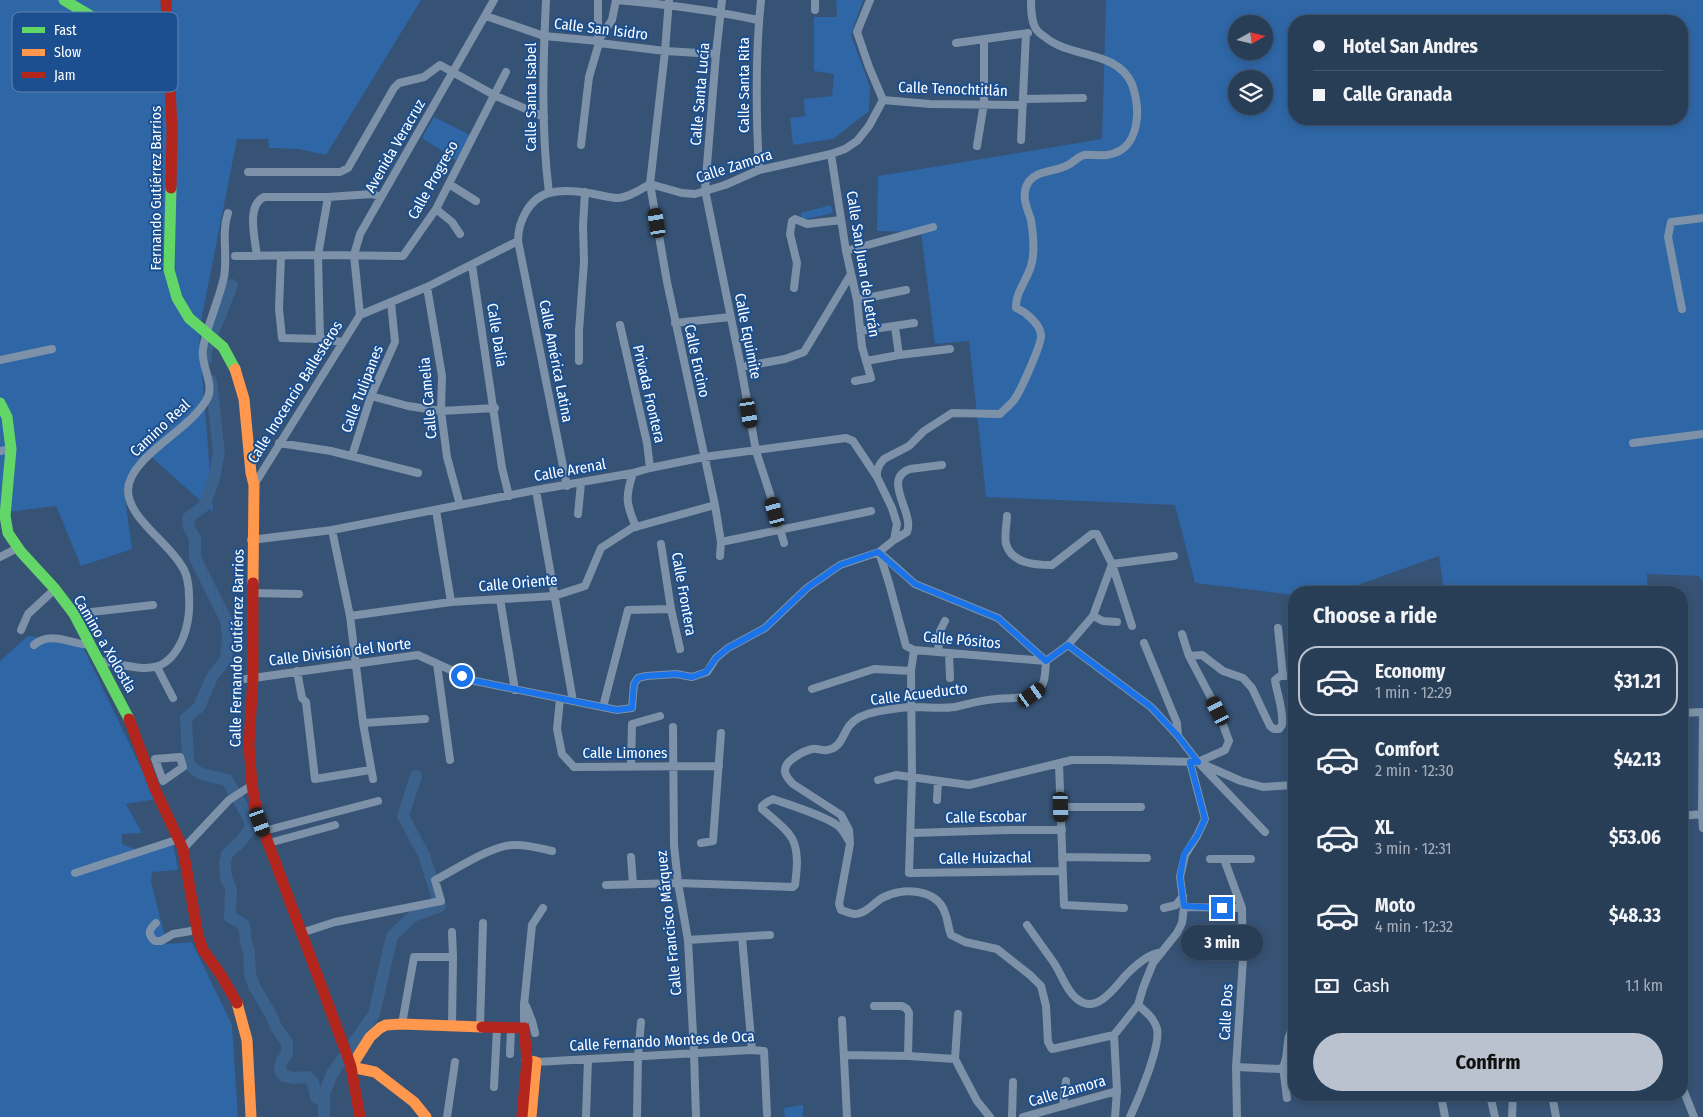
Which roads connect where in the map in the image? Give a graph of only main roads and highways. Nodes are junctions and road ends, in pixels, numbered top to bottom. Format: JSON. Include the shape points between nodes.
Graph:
{"nodes":[{"id":1,"x":64,"y":0,"type":"edge"},
{"id":2,"x":84,"y":12,"type":"edge"},
{"id":3,"x":170,"y":92,"type":"edge"},
{"id":4,"x":0,"y":403,"type":"edge"},
{"id":5,"x":5,"y":450,"type":"edge"},
{"id":6,"x":252,"y":486,"type":"joint"},
{"id":7,"x":251,"y":540,"type":"junction"},
{"id":8,"x":249,"y":678,"type":"junction"},
{"id":9,"x":532,"y":1061,"type":"junction"},
{"id":10,"x":351,"y":1067,"type":"junction"},
{"id":11,"x":252,"y":1117,"type":"edge"},
{"id":12,"x":360,"y":1117,"type":"edge"},
{"id":13,"x":426,"y":1117,"type":"edge"},
{"id":14,"x":522,"y":1117,"type":"edge"},
{"id":15,"x":531,"y":1117,"type":"edge"}],
"edges":[{"from":1,"to":2,"type":"main road"},
{"from":3,"to":6,"type":"main road","name":"Fernando Gutiérrez Barrios","via":[[169,270],[177,298],[189,318],[223,347],[235,369],[244,400]]},
{"from":4,"to":5,"type":"main road","name":"Camino a Xolostla","via":[[7,417]]},
{"from":5,"to":11,"type":"main road","name":"Camino a Xolostla","via":[[8,534],[74,614],[155,773],[181,844],[203,950],[236,1004],[247,1040]]},
{"from":6,"to":7,"type":"main road","name":"Calle Fernando Gutiérrez Barrios"},
{"from":7,"to":8,"type":"main road","name":"Calle Fernando Gutiérrez Barrios"},
{"from":7,"to":8,"type":"main road","name":"Calle Fernando Gutiérrez Barrios","via":[[253,593]]},
{"from":8,"to":10,"type":"main road","name":"Calle Fernando Gutiérrez Barrios","via":[[243,745],[250,786]]},
{"from":9,"to":10,"type":"main road","via":[[530,1030],[402,1024],[387,1025],[372,1034]]},
{"from":9,"to":14,"type":"main road"},
{"from":9,"to":15,"type":"main road"},
{"from":10,"to":12,"type":"main road","name":"Calle Fernando Gutiérrez Barrios"},
{"from":10,"to":13,"type":"main road","via":[[375,1072],[414,1102]]}]}
